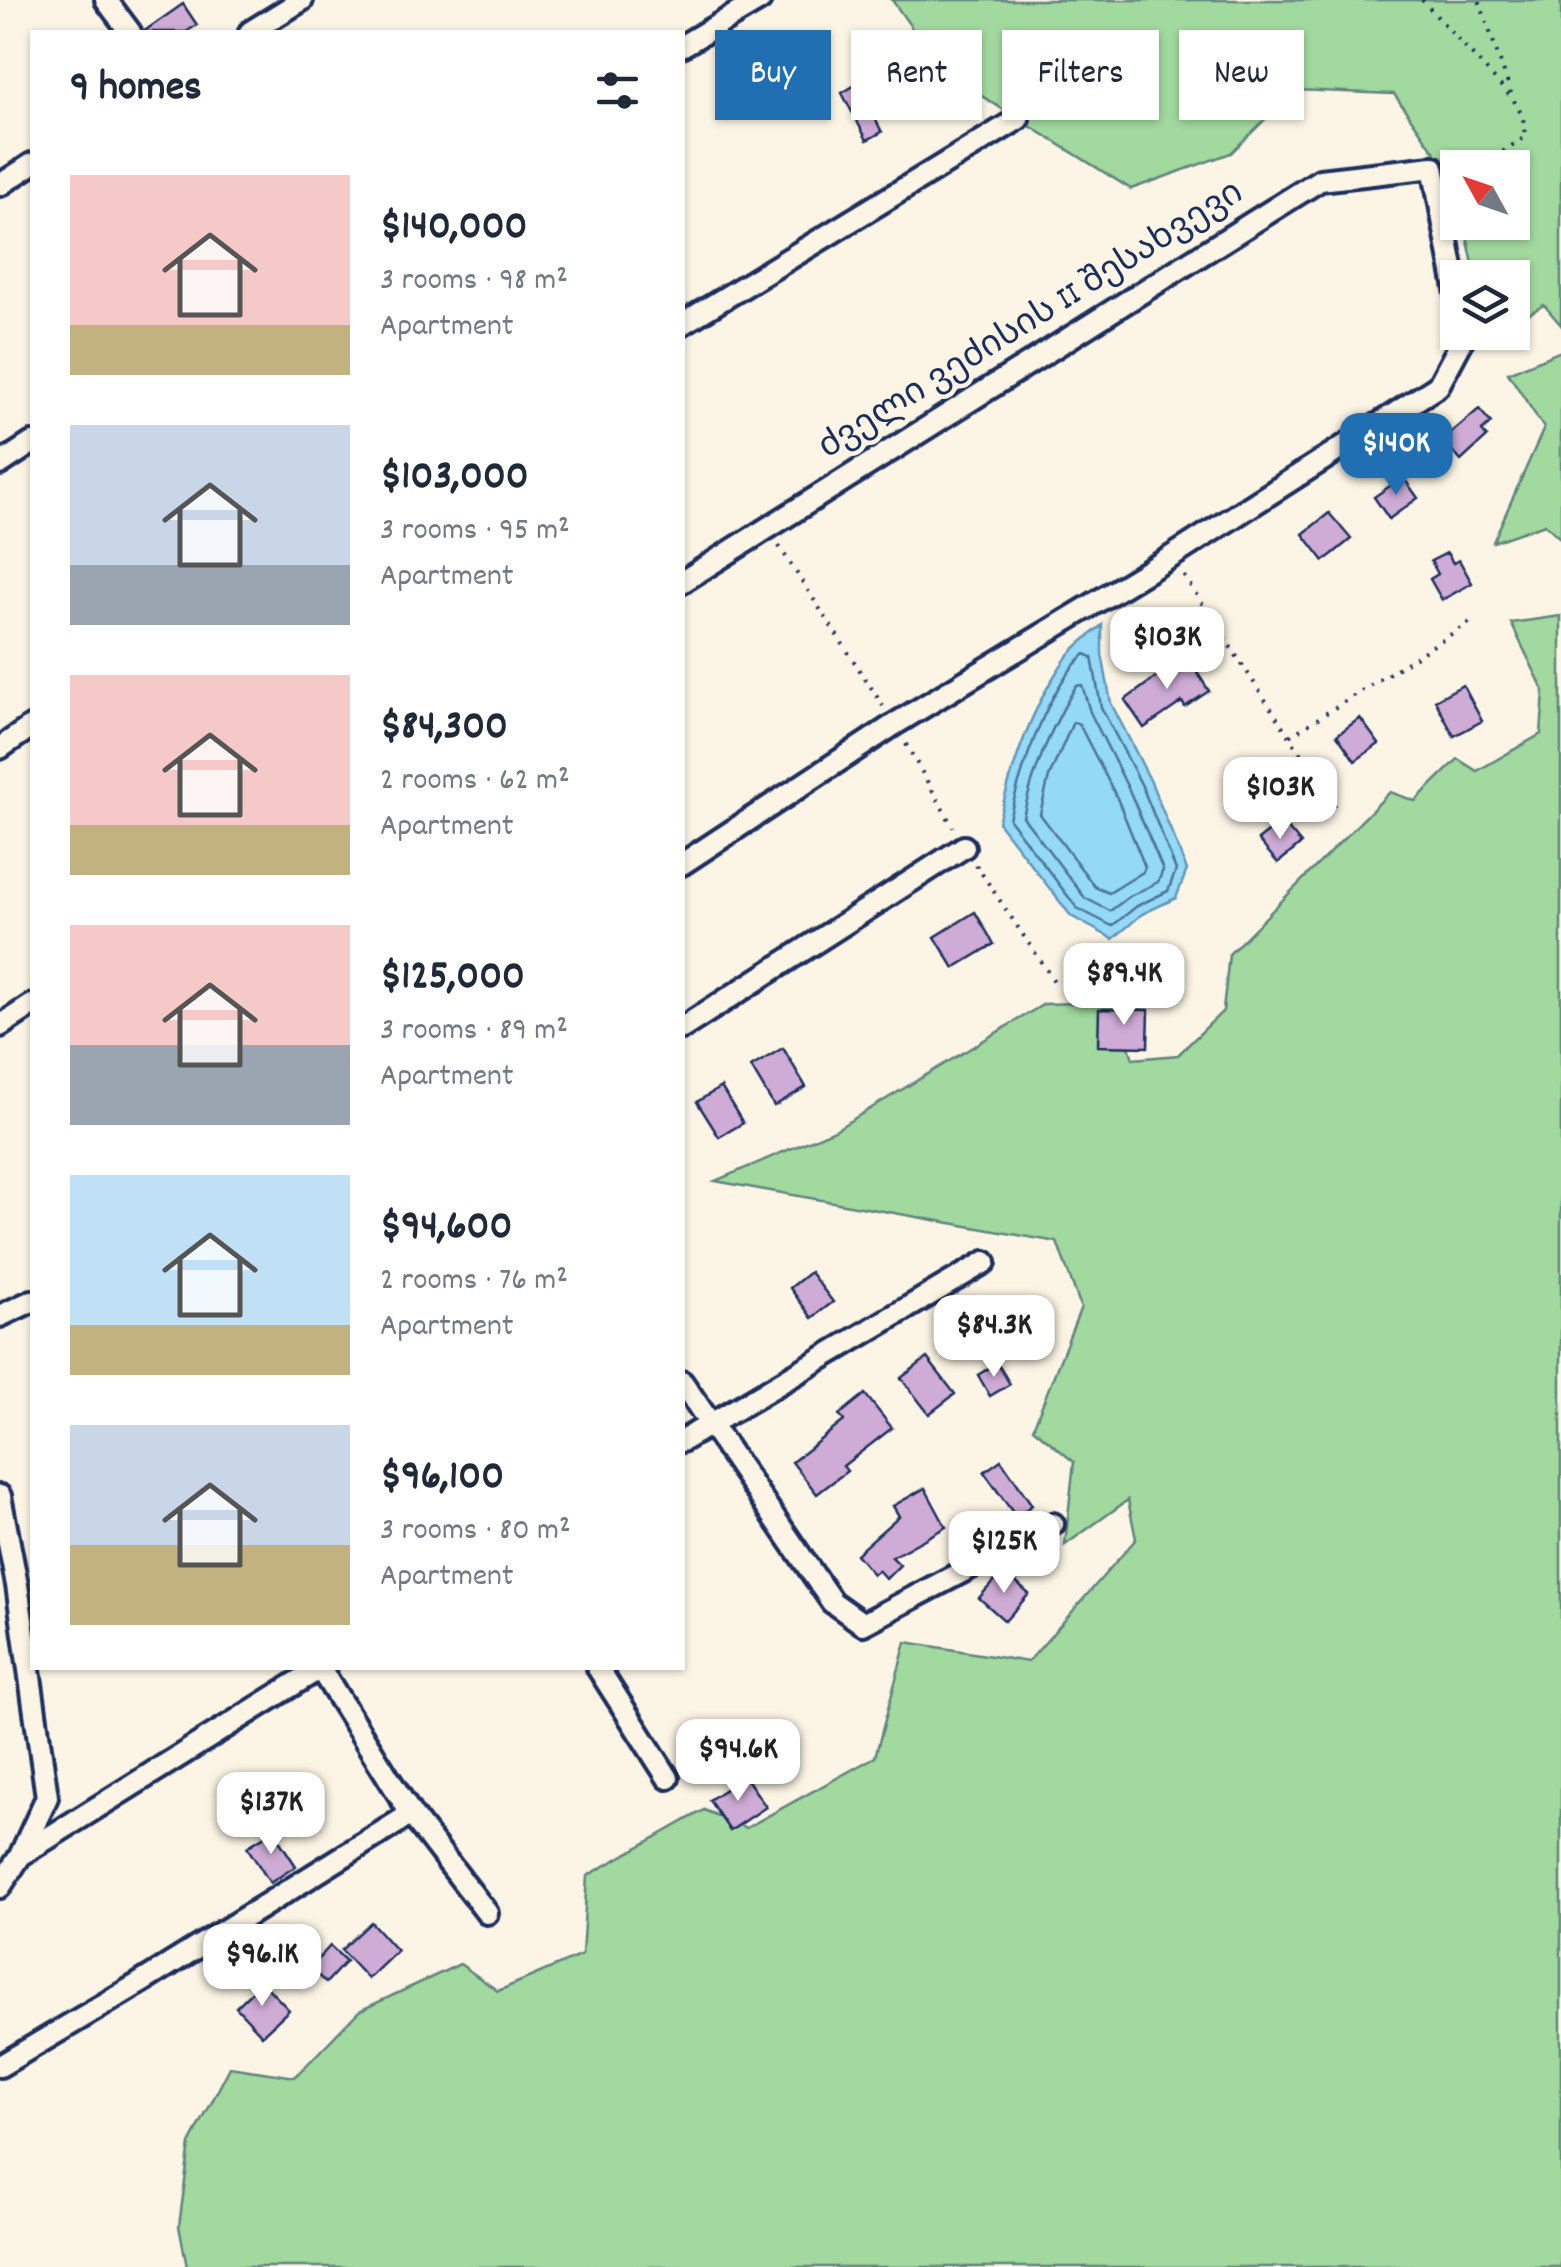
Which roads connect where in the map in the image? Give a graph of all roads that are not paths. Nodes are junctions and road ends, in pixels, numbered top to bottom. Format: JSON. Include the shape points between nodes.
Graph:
{"nodes":[{"id":1,"x":106,"y":0,"type":"edge"},
{"id":2,"x":302,"y":0,"type":"edge"},
{"id":3,"x":760,"y":0,"type":"edge"},
{"id":4,"x":128,"y":30,"type":"edge"},
{"id":5,"x":253,"y":30,"type":"edge"},
{"id":6,"x":685,"y":44,"type":"edge"},
{"id":7,"x":1018,"y":120,"type":"dead end"},
{"id":8,"x":30,"y":165,"type":"edge"},
{"id":9,"x":0,"y":185,"type":"edge"},
{"id":10,"x":1450,"y":260,"type":"edge"},
{"id":11,"x":685,"y":322,"type":"edge"},
{"id":12,"x":1458,"y":350,"type":"edge"},
{"id":13,"x":30,"y":444,"type":"edge"},
{"id":14,"x":0,"y":464,"type":"edge"},
{"id":15,"x":685,"y":580,"type":"edge"},
{"id":16,"x":30,"y":727,"type":"edge"},
{"id":17,"x":0,"y":748,"type":"edge"},
{"id":18,"x":964,"y":847,"type":"road end"},
{"id":19,"x":685,"y":862,"type":"edge"},
{"id":20,"x":30,"y":1006,"type":"edge"},
{"id":21,"x":0,"y":1026,"type":"edge"},
{"id":22,"x":685,"y":1026,"type":"edge"},
{"id":23,"x":985,"y":1262,"type":"dead end"},
{"id":24,"x":30,"y":1302,"type":"edge"},
{"id":25,"x":0,"y":1316,"type":"edge"},
{"id":26,"x":685,"y":1386,"type":"edge"},
{"id":27,"x":711,"y":1422,"type":"junction"},
{"id":28,"x":685,"y":1438,"type":"edge"},
{"id":29,"x":0,"y":1496,"type":"edge"},
{"id":30,"x":1053,"y":1524,"type":"dead end"},
{"id":31,"x":25,"y":1581,"type":"edge"},
{"id":32,"x":30,"y":1630,"type":"edge"},
{"id":33,"x":34,"y":1670,"type":"edge"},
{"id":34,"x":317,"y":1670,"type":"edge"},
{"id":35,"x":321,"y":1670,"type":"edge"},
{"id":36,"x":599,"y":1670,"type":"edge"},
{"id":37,"x":668,"y":1778,"type":"dead end"},
{"id":38,"x":412,"y":1814,"type":"junction"},
{"id":39,"x":20,"y":1856,"type":"junction"},
{"id":40,"x":0,"y":1886,"type":"edge"},
{"id":41,"x":487,"y":1913,"type":"dead end"},
{"id":42,"x":0,"y":2066,"type":"edge"}],
"edges":[{"from":1,"to":4,"type":"street"},
{"from":2,"to":5,"type":"street"},
{"from":3,"to":6,"type":"street"},
{"from":7,"to":11,"type":"street"},
{"from":8,"to":9,"type":"street"},
{"from":10,"to":15,"type":"street","name":"ძველი ვეძისის II შესახვევი","via":[[1433,167],[1320,180]]},
{"from":12,"to":19,"type":"street","via":[[1438,386]]},
{"from":13,"to":14,"type":"street"},
{"from":16,"to":17,"type":"street"},
{"from":18,"to":22,"type":"street"},
{"from":20,"to":21,"type":"street"},
{"from":23,"to":27,"type":"street"},
{"from":24,"to":25,"type":"street"},
{"from":26,"to":27,"type":"street"},
{"from":27,"to":28,"type":"street"},
{"from":27,"to":30,"type":"street","via":[[832,1602],[863,1624]]},
{"from":29,"to":31,"type":"street"},
{"from":31,"to":32,"type":"street"},
{"from":33,"to":39,"type":"street","via":[[47,1796]]},
{"from":34,"to":39,"type":"street"},
{"from":35,"to":38,"type":"street"},
{"from":36,"to":37,"type":"street"},
{"from":38,"to":41,"type":"street"},
{"from":38,"to":42,"type":"street"},
{"from":39,"to":40,"type":"street"}]}
